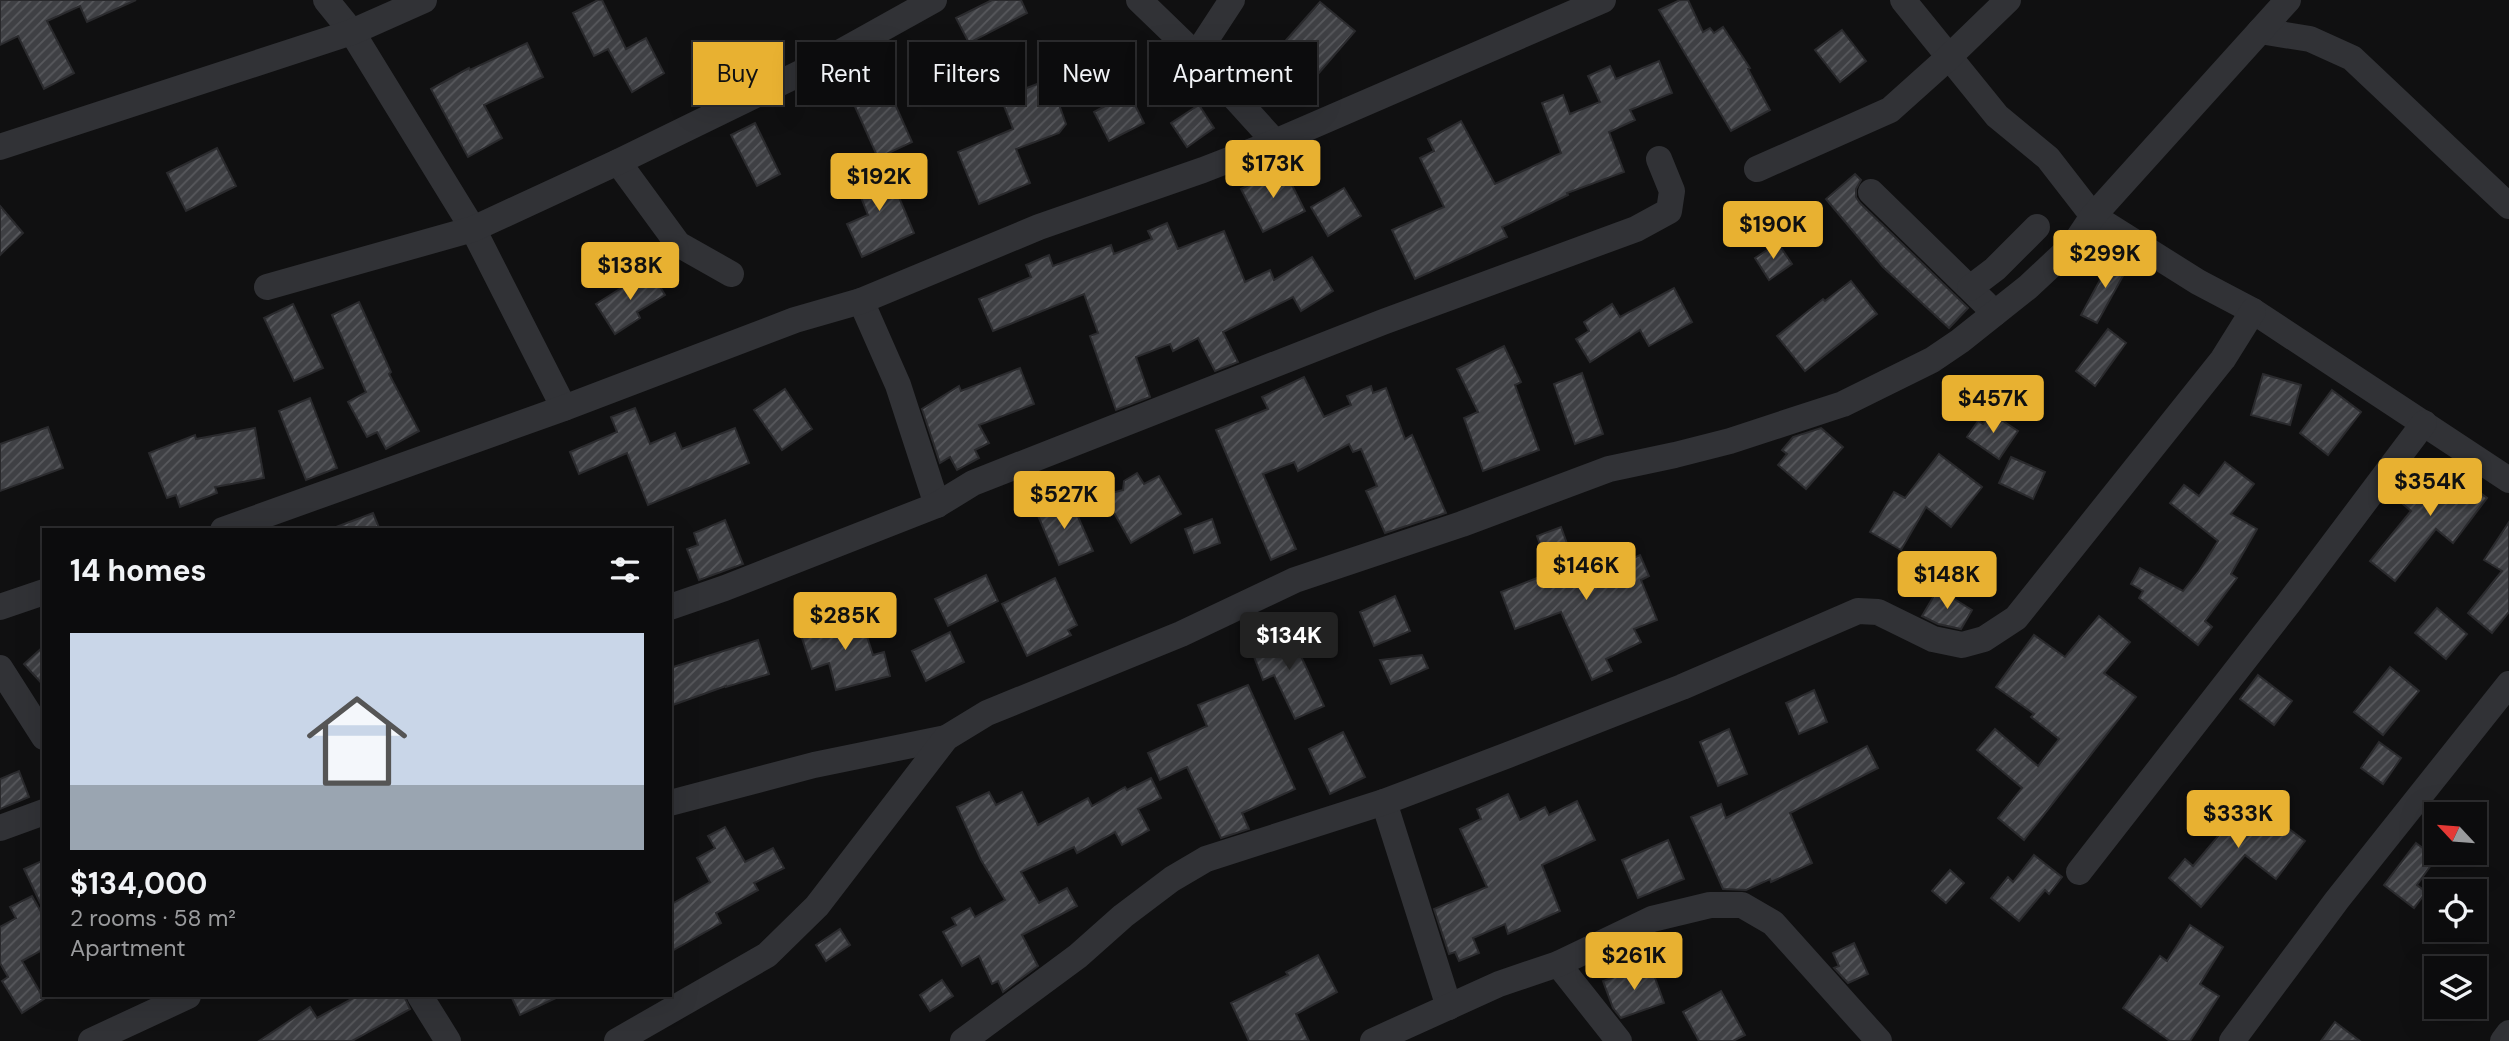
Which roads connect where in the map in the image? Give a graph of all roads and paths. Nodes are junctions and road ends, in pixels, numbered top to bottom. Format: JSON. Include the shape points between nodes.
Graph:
{"nodes":[{"id":1,"x":326,"y":0,"type":"edge"},
{"id":2,"x":424,"y":0,"type":"edge"},
{"id":3,"x":933,"y":0,"type":"edge"},
{"id":4,"x":1139,"y":0,"type":"edge"},
{"id":5,"x":1232,"y":0,"type":"edge"},
{"id":6,"x":1603,"y":0,"type":"edge"},
{"id":7,"x":1903,"y":0,"type":"edge"},
{"id":8,"x":2008,"y":0,"type":"edge"},
{"id":9,"x":2288,"y":0,"type":"edge"},
{"id":10,"x":352,"y":32,"type":"junction"},
{"id":11,"x":2260,"y":32,"type":"junction"},
{"id":12,"x":1183,"y":42,"type":"edge"},
{"id":13,"x":1205,"y":42,"type":"edge"},
{"id":14,"x":1948,"y":58,"type":"junction"},
{"id":15,"x":1241,"y":105,"type":"edge"},
{"id":16,"x":1275,"y":142,"type":"junction"},
{"id":17,"x":0,"y":147,"type":"edge"},
{"id":18,"x":1658,"y":159,"type":"dead end"},
{"id":19,"x":618,"y":162,"type":"junction"},
{"id":20,"x":1757,"y":169,"type":"dead end"},
{"id":21,"x":1871,"y":192,"type":"dead end"},
{"id":22,"x":2509,"y":206,"type":"edge"},
{"id":23,"x":2093,"y":216,"type":"junction"},
{"id":24,"x":2037,"y":227,"type":"dead end"},
{"id":25,"x":473,"y":229,"type":"junction"},
{"id":26,"x":731,"y":275,"type":"dead end"},
{"id":27,"x":267,"y":287,"type":"dead end"},
{"id":28,"x":1970,"y":288,"type":"junction"},
{"id":29,"x":861,"y":301,"type":"junction"},
{"id":30,"x":2253,"y":311,"type":"junction"},
{"id":31,"x":1995,"y":313,"type":"junction"},
{"id":32,"x":564,"y":408,"type":"junction"},
{"id":33,"x":2424,"y":423,"type":"junction"},
{"id":34,"x":2509,"y":480,"type":"edge"},
{"id":35,"x":937,"y":505,"type":"junction"},
{"id":36,"x":229,"y":528,"type":"edge"},
{"id":37,"x":42,"y":593,"type":"edge"},
{"id":38,"x":672,"y":606,"type":"edge"},
{"id":39,"x":0,"y":607,"type":"edge"},
{"id":40,"x":0,"y":668,"type":"edge"},
{"id":41,"x":2509,"y":684,"type":"edge"},
{"id":42,"x":42,"y":734,"type":"edge"},
{"id":43,"x":946,"y":738,"type":"junction"},
{"id":44,"x":672,"y":802,"type":"edge"},
{"id":45,"x":1384,"y":802,"type":"junction"},
{"id":46,"x":42,"y":813,"type":"edge"},
{"id":47,"x":0,"y":828,"type":"edge"},
{"id":48,"x":2079,"y":872,"type":"dead end"},
{"id":49,"x":1558,"y":964,"type":"junction"},
{"id":50,"x":186,"y":997,"type":"edge"},
{"id":51,"x":421,"y":997,"type":"edge"},
{"id":52,"x":1449,"y":1007,"type":"junction"},
{"id":53,"x":2509,"y":1033,"type":"edge"},
{"id":54,"x":976,"y":1037,"type":"edge"},
{"id":55,"x":91,"y":1041,"type":"edge"},
{"id":56,"x":448,"y":1041,"type":"edge"},
{"id":57,"x":617,"y":1041,"type":"edge"},
{"id":58,"x":1373,"y":1041,"type":"edge"},
{"id":59,"x":1619,"y":1041,"type":"edge"},
{"id":60,"x":1879,"y":1041,"type":"edge"},
{"id":61,"x":2232,"y":1041,"type":"edge"},
{"id":62,"x":2503,"y":1041,"type":"edge"}],
"edges":[{"from":1,"to":10,"type":"street"},
{"from":2,"to":10,"type":"street"},
{"from":3,"to":19,"type":"street","via":[[819,64]]},
{"from":4,"to":12,"type":"street"},
{"from":5,"to":13,"type":"street"},
{"from":6,"to":16,"type":"street"},
{"from":7,"to":14,"type":"street"},
{"from":8,"to":14,"type":"street"},
{"from":9,"to":11,"type":"street"},
{"from":10,"to":17,"type":"street"},
{"from":10,"to":25,"type":"street"},
{"from":11,"to":22,"type":"street","via":[[2310,39],[2351,58]]},
{"from":11,"to":23,"type":"street"},
{"from":14,"to":20,"type":"street","via":[[1890,110]]},
{"from":14,"to":23,"type":"street","via":[[1997,116],[2048,158]]},
{"from":15,"to":16,"type":"street"},
{"from":16,"to":29,"type":"street","via":[[1039,227]]},
{"from":18,"to":35,"type":"street","via":[[1672,191],[1670,211],[1636,229],[1383,322],[973,483]]},
{"from":19,"to":25,"type":"street"},
{"from":19,"to":26,"type":"street","via":[[678,244]]},
{"from":21,"to":28,"type":"street"},
{"from":23,"to":30,"type":"street"},
{"from":23,"to":31,"type":"street","via":[[2075,243]]},
{"from":24,"to":28,"type":"street"},
{"from":25,"to":27,"type":"street"},
{"from":25,"to":32,"type":"street"},
{"from":28,"to":31,"type":"street"},
{"from":29,"to":32,"type":"street","via":[[795,320]]},
{"from":29,"to":35,"type":"street","via":[[898,385]]},
{"from":30,"to":33,"type":"street"},
{"from":30,"to":45,"type":"street","via":[[2223,359],[2016,618],[1984,639],[1962,645],[1933,639],[1878,612],[1858,611],[1682,687]]},
{"from":31,"to":43,"type":"street","via":[[1932,360],[1843,404],[1675,456],[1609,468],[1295,580],[1181,634],[987,713]]},
{"from":32,"to":36,"type":"street"},
{"from":33,"to":34,"type":"street"},
{"from":33,"to":48,"type":"street"},
{"from":35,"to":38,"type":"street"},
{"from":37,"to":39,"type":"street"},
{"from":40,"to":42,"type":"street"},
{"from":41,"to":61,"type":"street"},
{"from":43,"to":44,"type":"street","via":[[814,765]]},
{"from":43,"to":57,"type":"street","via":[[817,906],[767,955]]},
{"from":45,"to":52,"type":"street"},
{"from":45,"to":54,"type":"street","via":[[1206,859],[1143,901]]},
{"from":46,"to":47,"type":"street"},
{"from":49,"to":52,"type":"street"},
{"from":49,"to":59,"type":"street"},
{"from":49,"to":60,"type":"street","via":[[1652,919],[1710,905],[1742,905],[1773,923]]},
{"from":50,"to":55,"type":"street"},
{"from":51,"to":56,"type":"street"},
{"from":52,"to":58,"type":"street"},
{"from":53,"to":62,"type":"street"}]}
